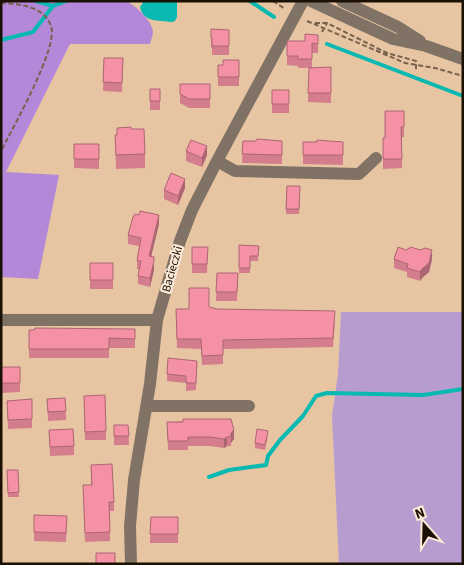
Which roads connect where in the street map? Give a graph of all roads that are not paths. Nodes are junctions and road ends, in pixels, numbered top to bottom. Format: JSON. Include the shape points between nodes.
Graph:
{"nodes":[{"id":1,"x":303,"y":1,"type":"edge"},
{"id":2,"x":311,"y":1,"type":"edge"},
{"id":3,"x":342,"y":1,"type":"edge"},
{"id":4,"x":426,"y":46,"type":"junction"},
{"id":5,"x":463,"y":59,"type":"edge"},
{"id":6,"x":376,"y":158,"type":"dead end"},
{"id":7,"x":216,"y":161,"type":"junction"},
{"id":8,"x":1,"y":320,"type":"edge"},
{"id":9,"x":157,"y":320,"type":"junction"},
{"id":10,"x":147,"y":406,"type":"junction"},
{"id":11,"x":249,"y":406,"type":"dead end"},
{"id":12,"x":131,"y":564,"type":"edge"}],
"edges":[{"from":1,"to":7,"type":"street","name":"Bacieczki"},
{"from":2,"to":4,"type":"street","via":[[393,39]]},
{"from":3,"to":4,"type":"street","via":[[398,27]]},
{"from":4,"to":5,"type":"street"},
{"from":6,"to":7,"type":"street","via":[[359,174],[235,171]]},
{"from":7,"to":9,"type":"street","name":"Bacieczki","via":[[180,241]]},
{"from":8,"to":9,"type":"street"},
{"from":9,"to":10,"type":"street","name":"Bacieczki"},
{"from":10,"to":11,"type":"street"},
{"from":10,"to":12,"type":"street","name":"Bacieczki","via":[[134,480]]}]}
